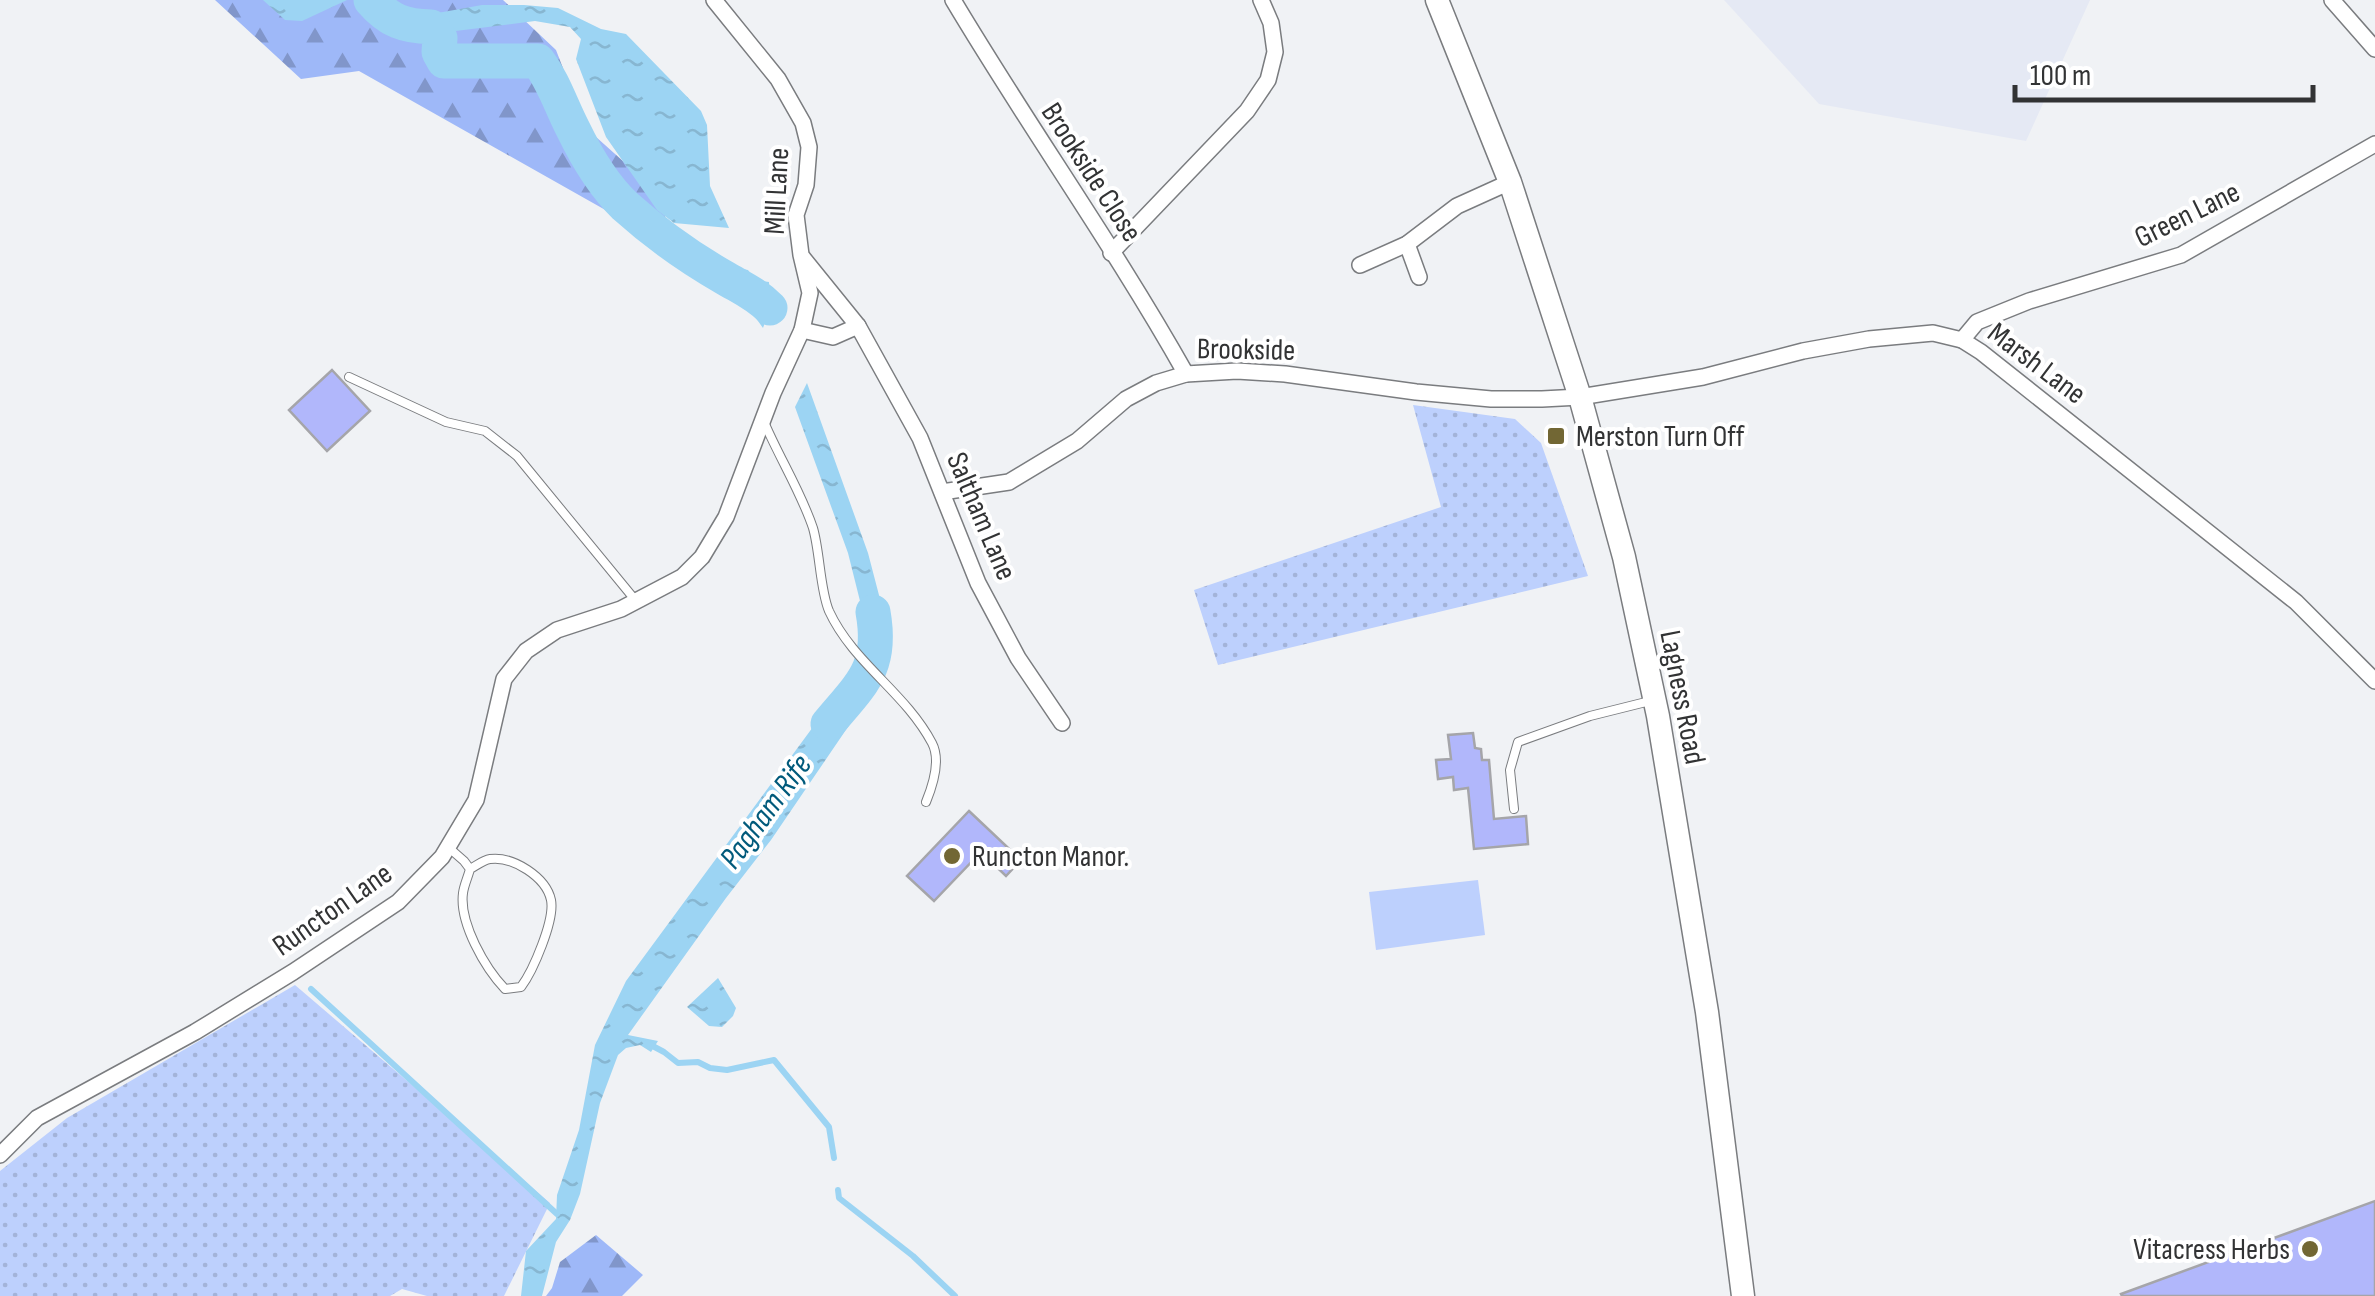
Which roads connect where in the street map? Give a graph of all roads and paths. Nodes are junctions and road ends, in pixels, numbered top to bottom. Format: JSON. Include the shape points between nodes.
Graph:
{"nodes":[{"id":1,"x":714,"y":0,"type":"edge"},
{"id":2,"x":953,"y":0,"type":"edge"},
{"id":3,"x":1261,"y":0,"type":"edge"},
{"id":4,"x":1438,"y":0,"type":"edge"},
{"id":5,"x":2332,"y":0,"type":"edge"},
{"id":6,"x":2375,"y":49,"type":"edge"},
{"id":7,"x":2375,"y":144,"type":"edge"},
{"id":8,"x":1510,"y":182,"type":"junction"},
{"id":9,"x":1408,"y":244,"type":"junction"},
{"id":10,"x":1111,"y":252,"type":"junction"},
{"id":11,"x":801,"y":254,"type":"junction"},
{"id":12,"x":1360,"y":264,"type":"dead end"},
{"id":13,"x":1418,"y":276,"type":"dead end"},
{"id":14,"x":810,"y":293,"type":"joint"},
{"id":15,"x":858,"y":326,"type":"junction"},
{"id":16,"x":802,"y":330,"type":"junction"},
{"id":17,"x":1962,"y":340,"type":"junction"},
{"id":18,"x":1186,"y":374,"type":"junction"},
{"id":19,"x":349,"y":377,"type":"dead end"},
{"id":20,"x":1580,"y":397,"type":"junction"},
{"id":21,"x":763,"y":420,"type":"junction"},
{"id":22,"x":942,"y":492,"type":"junction"},
{"id":23,"x":636,"y":601,"type":"junction"},
{"id":24,"x":2375,"y":681,"type":"edge"},
{"id":25,"x":1654,"y":700,"type":"junction"},
{"id":26,"x":1062,"y":722,"type":"dead end"},
{"id":27,"x":926,"y":802,"type":"dead end"},
{"id":28,"x":1514,"y":810,"type":"dead end"},
{"id":29,"x":448,"y":848,"type":"junction"},
{"id":30,"x":470,"y":870,"type":"junction"},
{"id":31,"x":0,"y":1155,"type":"edge"},
{"id":32,"x":1744,"y":1296,"type":"edge"}],
"edges":[{"from":1,"to":11,"type":"street","name":"Mill Lane","via":[[778,79],[803,123],[810,147],[796,215]]},
{"from":2,"to":10,"type":"street","name":"Brookside Close"},
{"from":3,"to":10,"type":"street","via":[[1275,52],[1268,80]]},
{"from":4,"to":8,"type":"main road","name":"Lagness Road"},
{"from":5,"to":6,"type":"street"},
{"from":7,"to":17,"type":"street","name":"Green Lane","via":[[2180,255],[2030,301],[1977,322]]},
{"from":8,"to":9,"type":"street","via":[[1457,206]]},
{"from":8,"to":20,"type":"main road","name":"Lagness Road"},
{"from":9,"to":12,"type":"street"},
{"from":9,"to":13,"type":"street"},
{"from":10,"to":18,"type":"street","name":"Brookside Close"},
{"from":11,"to":14,"type":"street","name":"Mill Lane"},
{"from":11,"to":15,"type":"street","name":"Saltham Lane"},
{"from":14,"to":16,"type":"street","name":"Runcton Lane"},
{"from":15,"to":16,"type":"street","via":[[833,337]]},
{"from":15,"to":22,"type":"street","name":"Saltham Lane"},
{"from":16,"to":21,"type":"street","name":"Runcton Lane"},
{"from":17,"to":20,"type":"street","name":"Marsh Lane","via":[[1933,333],[1869,340]]},
{"from":17,"to":24,"type":"street","name":"Marsh Lane","via":[[2296,602]]},
{"from":18,"to":20,"type":"street","name":"Brookside","via":[[1284,374],[1491,399]]},
{"from":18,"to":22,"type":"street","name":"Brookside","via":[[1126,398],[1077,441],[1009,482]]},
{"from":19,"to":23,"type":"lane","via":[[446,422],[485,431],[517,456]]},
{"from":20,"to":25,"type":"main road","name":"Lagness Road"},
{"from":21,"to":23,"type":"street","name":"Runcton Lane","via":[[726,517],[702,557],[682,577]]},
{"from":21,"to":27,"type":"lane","via":[[814,532],[828,608],[858,658],[895,691],[934,746]]},
{"from":22,"to":26,"type":"street","name":"Saltham Lane","via":[[978,582]]},
{"from":23,"to":29,"type":"street","name":"Runcton Lane","via":[[557,630],[526,650],[504,678],[476,800]]},
{"from":25,"to":28,"type":"lane","via":[[1518,742],[1510,770]]},
{"from":25,"to":32,"type":"main road","name":"Lagness Road","via":[[1707,1012]]},
{"from":29,"to":30,"type":"lane"},
{"from":29,"to":31,"type":"street","name":"Runcton Lane","via":[[398,902],[211,1022],[37,1118]]},
{"from":30,"to":30,"type":"lane","via":[[464,914],[474,940],[505,990],[521,987],[548,930],[551,901],[532,873],[506,860],[488,859]]}]}
